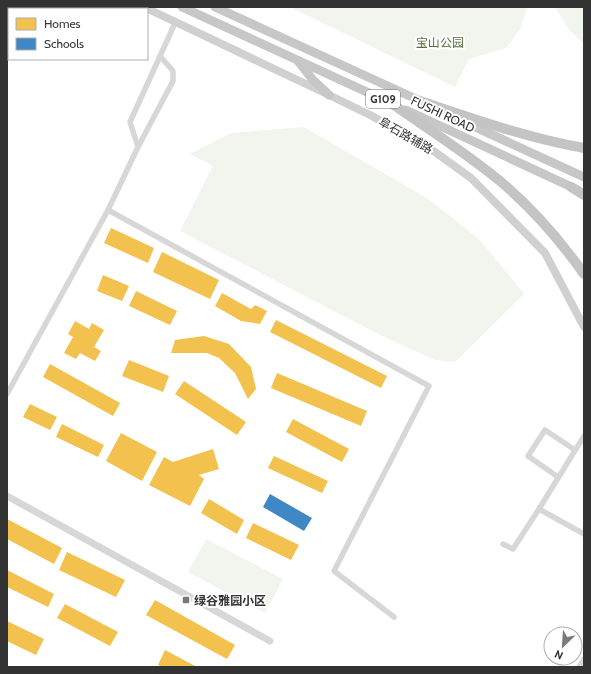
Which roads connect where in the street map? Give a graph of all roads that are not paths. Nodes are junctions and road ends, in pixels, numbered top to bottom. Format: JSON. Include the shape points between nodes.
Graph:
{"nodes":[{"id":1,"x":182,"y":7,"type":"edge"},
{"id":2,"x":215,"y":7,"type":"edge"},
{"id":3,"x":148,"y":9,"type":"edge"},
{"id":4,"x":176,"y":21,"type":"junction"},
{"id":5,"x":160,"y":56,"type":"junction"},
{"id":6,"x":296,"y":59,"type":"junction"},
{"id":7,"x":329,"y":95,"type":"junction"},
{"id":8,"x":388,"y":101,"type":"junction"},
{"id":9,"x":420,"y":101,"type":"junction"},
{"id":10,"x":138,"y":148,"type":"junction"},
{"id":11,"x":584,"y":148,"type":"edge"},
{"id":12,"x":584,"y":177,"type":"edge"},
{"id":13,"x":571,"y":186,"type":"joint"},
{"id":14,"x":584,"y":194,"type":"edge"},
{"id":15,"x":108,"y":210,"type":"junction"},
{"id":16,"x":584,"y":274,"type":"edge"},
{"id":17,"x":584,"y":327,"type":"edge"},
{"id":18,"x":7,"y":394,"type":"edge"},
{"id":19,"x":584,"y":436,"type":"edge"},
{"id":20,"x":575,"y":450,"type":"junction"},
{"id":21,"x":558,"y":477,"type":"junction"},
{"id":22,"x":7,"y":496,"type":"edge"},
{"id":23,"x":539,"y":510,"type":"junction"},
{"id":24,"x":584,"y":534,"type":"edge"},
{"id":25,"x":503,"y":544,"type":"dead end"},
{"id":26,"x":394,"y":616,"type":"dead end"},
{"id":27,"x":270,"y":641,"type":"dead end"},
{"id":28,"x":584,"y":659,"type":"edge"},
{"id":29,"x":579,"y":667,"type":"edge"}],
"edges":[{"from":1,"to":6,"type":"highway","name":"FUSHI ROAD","number":"G109"},
{"from":2,"to":9,"type":"highway","name":"FUSHI ROAD","number":"G109"},
{"from":3,"to":4,"type":"main road","name":"阜石路辅路"},
{"from":4,"to":5,"type":"street"},
{"from":4,"to":7,"type":"main road","name":"阜石路辅路"},
{"from":5,"to":10,"type":"street","via":[[130,122]]},
{"from":5,"to":10,"type":"street","via":[[173,70],[174,81]]},
{"from":6,"to":7,"type":"highway"},
{"from":6,"to":8,"type":"highway","name":"FUSHI ROAD","number":"G109"},
{"from":7,"to":17,"type":"main road","name":"阜石路辅路","via":[[435,152],[471,178],[545,253]]},
{"from":8,"to":13,"type":"highway","name":"FUSHI ROAD","number":"G109"},
{"from":8,"to":16,"type":"highway","via":[[501,182],[545,225]]},
{"from":9,"to":11,"type":"highway","via":[[508,131]]},
{"from":9,"to":12,"type":"highway","name":"FUSHI ROAD","number":"G109"},
{"from":10,"to":15,"type":"street"},
{"from":13,"to":14,"type":"highway"},
{"from":15,"to":18,"type":"street"},
{"from":15,"to":26,"type":"street","via":[[429,386],[334,571]]},
{"from":19,"to":20,"type":"street"},
{"from":20,"to":21,"type":"street"},
{"from":20,"to":21,"type":"street","via":[[545,430],[528,456]]},
{"from":21,"to":23,"type":"street"},
{"from":22,"to":27,"type":"street"},
{"from":23,"to":24,"type":"street"},
{"from":23,"to":25,"type":"street","via":[[513,549]]},
{"from":28,"to":29,"type":"street"}]}
